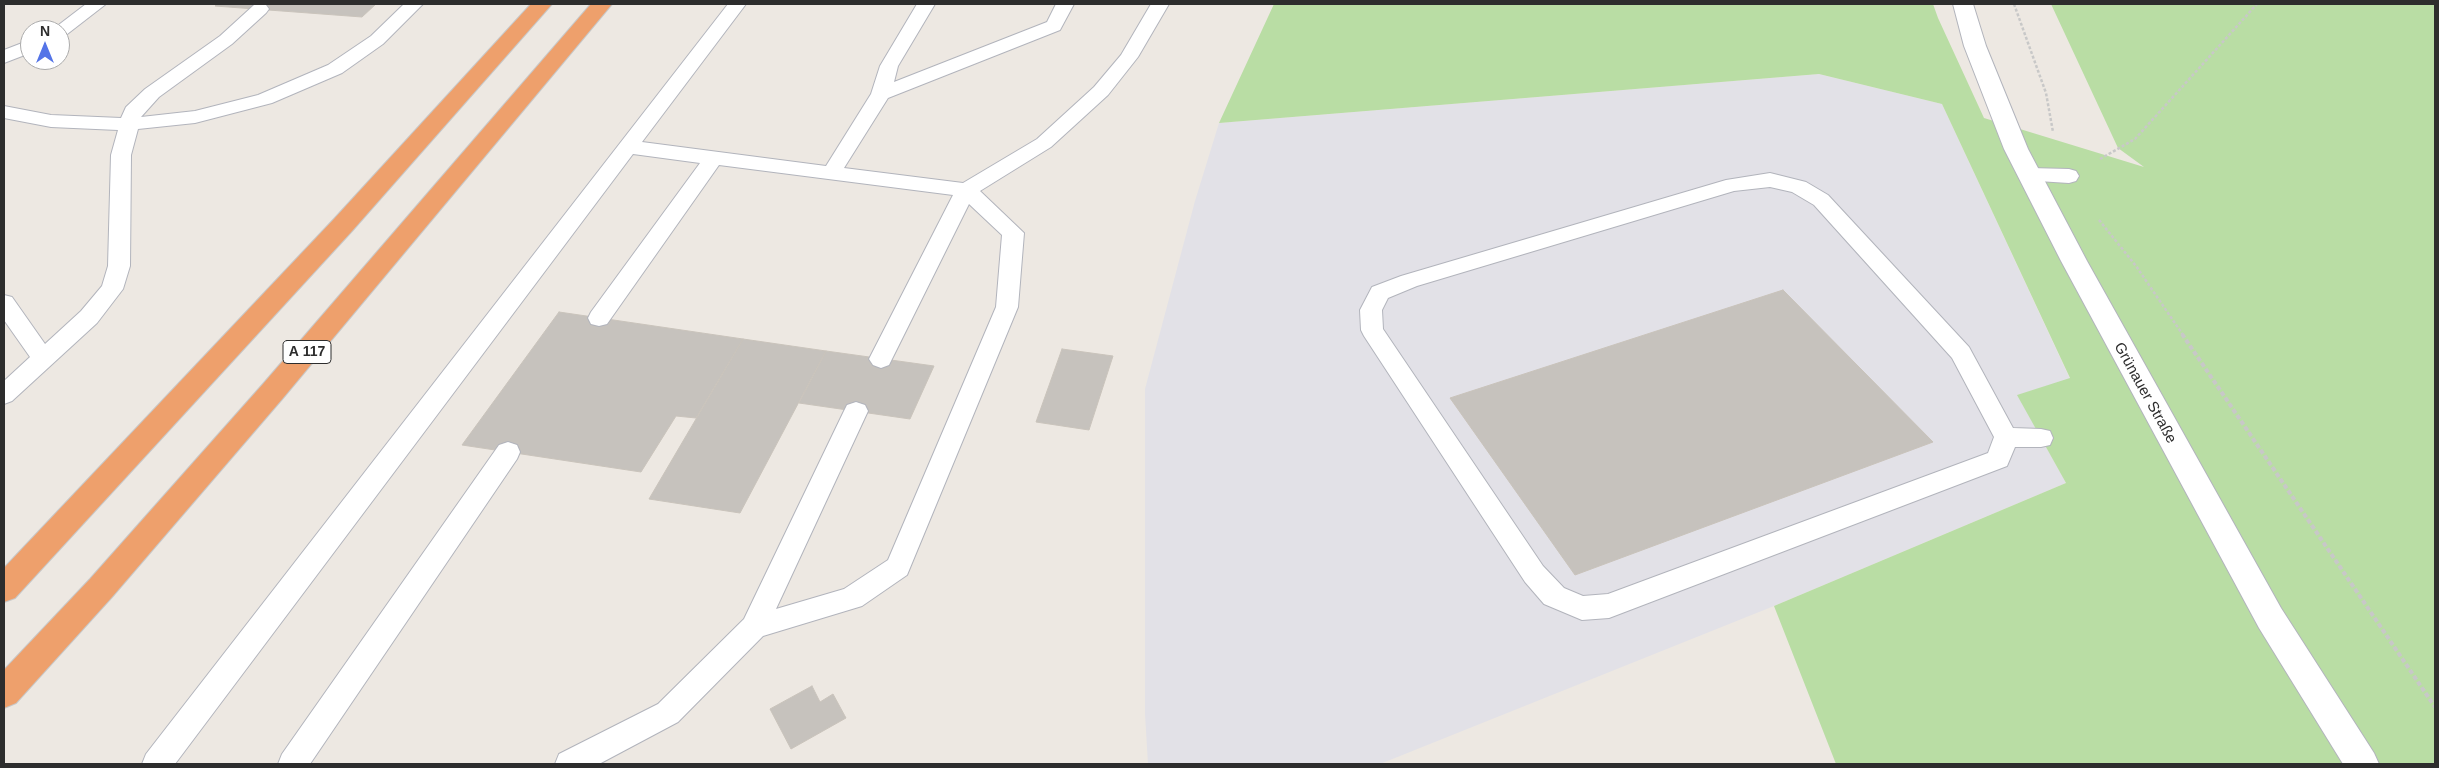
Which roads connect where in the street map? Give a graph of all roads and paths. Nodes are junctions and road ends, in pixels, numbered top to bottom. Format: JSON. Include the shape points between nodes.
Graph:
{"nodes":[{"id":1,"x":97,"y":4,"type":"edge"},
{"id":2,"x":414,"y":4,"type":"edge"},
{"id":3,"x":542,"y":4,"type":"edge"},
{"id":4,"x":602,"y":4,"type":"edge"},
{"id":5,"x":737,"y":4,"type":"edge"},
{"id":6,"x":926,"y":4,"type":"edge"},
{"id":7,"x":1065,"y":4,"type":"edge"},
{"id":8,"x":1160,"y":4,"type":"edge"},
{"id":9,"x":1963,"y":4,"type":"edge"},
{"id":10,"x":2014,"y":4,"type":"edge"},
{"id":11,"x":2257,"y":4,"type":"edge"},
{"id":12,"x":260,"y":9,"type":"dead end"},
{"id":13,"x":70,"y":24,"type":"edge"},
{"id":14,"x":20,"y":50,"type":"edge"},
{"id":15,"x":4,"y":57,"type":"edge"},
{"id":16,"x":881,"y":94,"type":"junction"},
{"id":17,"x":4,"y":112,"type":"edge"},
{"id":18,"x":129,"y":124,"type":"junction"},
{"id":19,"x":628,"y":147,"type":"junction"},
{"id":20,"x":714,"y":158,"type":"junction"},
{"id":21,"x":831,"y":173,"type":"junction"},
{"id":22,"x":2029,"y":175,"type":"junction"},
{"id":23,"x":2069,"y":176,"type":"junction"},
{"id":24,"x":966,"y":190,"type":"junction"},
{"id":25,"x":4,"y":303,"type":"edge"},
{"id":26,"x":599,"y":318,"type":"dead end"},
{"id":27,"x":43,"y":358,"type":"junction"},
{"id":28,"x":881,"y":359,"type":"dead end"},
{"id":29,"x":4,"y":395,"type":"edge"},
{"id":30,"x":856,"y":411,"type":"dead end"},
{"id":31,"x":2006,"y":437,"type":"junction"},
{"id":32,"x":2041,"y":438,"type":"dead end"},
{"id":33,"x":508,"y":452,"type":"dead end"},
{"id":34,"x":4,"y":589,"type":"edge"},
{"id":35,"x":754,"y":627,"type":"junction"},
{"id":36,"x":4,"y":693,"type":"edge"},
{"id":37,"x":2435,"y":707,"type":"edge"},
{"id":38,"x":157,"y":764,"type":"edge"},
{"id":39,"x":293,"y":764,"type":"edge"},
{"id":40,"x":570,"y":764,"type":"edge"},
{"id":41,"x":2362,"y":764,"type":"edge"}],
"edges":[{"from":1,"to":13,"type":"lane"},
{"from":2,"to":18,"type":"lane","via":[[377,40],[335,69],[265,99],[195,117]]},
{"from":3,"to":34,"type":"highway","via":[[343,225]]},
{"from":4,"to":36,"type":"highway","number":"A 117","via":[[273,391]]},
{"from":5,"to":19,"type":"lane"},
{"from":6,"to":16,"type":"lane","via":[[889,66]]},
{"from":7,"to":16,"type":"lane","via":[[1054,26]]},
{"from":8,"to":24,"type":"lane","via":[[1129,57],[1101,91],[1044,143]]},
{"from":9,"to":22,"type":"main road","name":"Grünauer Straße","via":[[1987,77]]},
{"from":10,"to":23,"type":"path","via":[[2046,93],[2053,134]]},
{"from":11,"to":23,"type":"path","via":[[2135,139]]},
{"from":12,"to":18,"type":"lane","via":[[226,40],[152,94],[133,111]]},
{"from":14,"to":15,"type":"lane"},
{"from":16,"to":21,"type":"lane"},
{"from":17,"to":18,"type":"lane","via":[[51,122]]},
{"from":18,"to":27,"type":"lane","via":[[122,155],[119,266],[112,289],[89,317]]},
{"from":19,"to":20,"type":"lane"},
{"from":19,"to":38,"type":"lane"},
{"from":20,"to":21,"type":"lane"},
{"from":20,"to":26,"type":"lane"},
{"from":21,"to":24,"type":"lane"},
{"from":22,"to":23,"type":"lane"},
{"from":22,"to":41,"type":"main road","name":"Grünauer Straße","via":[[2214,519],[2270,618]]},
{"from":23,"to":37,"type":"path","via":[[2083,201],[2136,266]]},
{"from":24,"to":28,"type":"lane"},
{"from":24,"to":35,"type":"lane","via":[[1013,233],[1007,307],[898,567],[852,598]]},
{"from":25,"to":27,"type":"lane"},
{"from":27,"to":29,"type":"lane"},
{"from":30,"to":35,"type":"lane"},
{"from":31,"to":31,"type":"lane","via":[[1961,353],[1821,200],[1799,187],[1770,180],[1733,185],[1409,281],[1380,293],[1370,310],[1372,330],[1534,574],[1554,596],[1582,608],[1609,606],[1998,459]]},
{"from":31,"to":32,"type":"lane"},
{"from":33,"to":39,"type":"lane"},
{"from":35,"to":40,"type":"lane","via":[[668,713]]}]}
